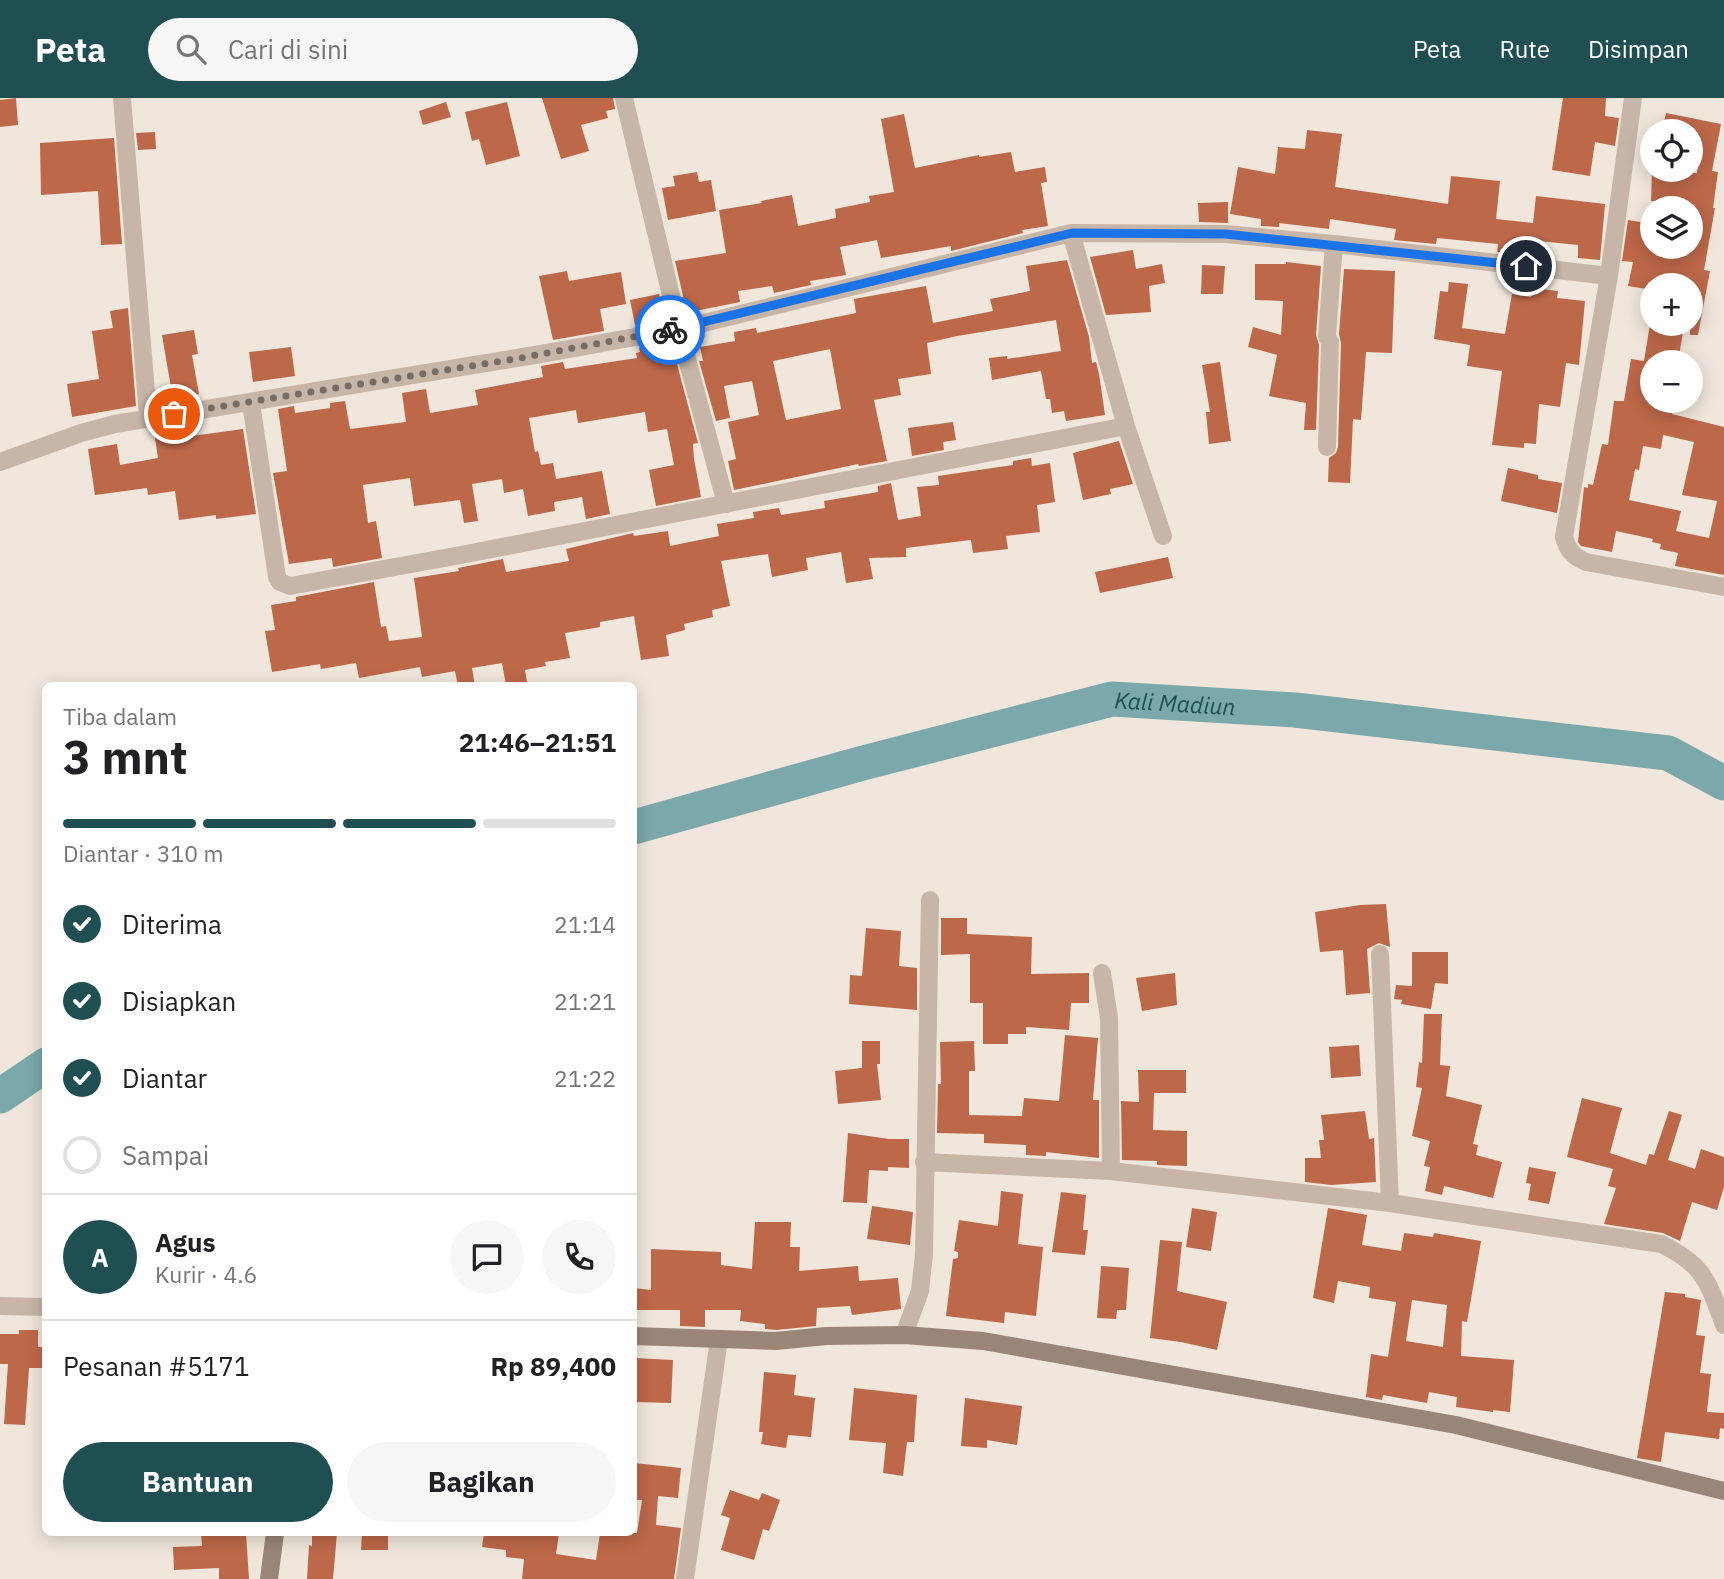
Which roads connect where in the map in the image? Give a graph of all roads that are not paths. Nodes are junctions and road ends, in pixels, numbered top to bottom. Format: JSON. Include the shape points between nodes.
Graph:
{"nodes":[{"id":1,"x":122,"y":98,"type":"edge"},
{"id":2,"x":624,"y":98,"type":"edge"},
{"id":3,"x":1633,"y":98,"type":"edge"},
{"id":4,"x":1072,"y":233,"type":"junction"},
{"id":5,"x":1334,"y":244,"type":"junction"},
{"id":6,"x":1609,"y":276,"type":"junction"},
{"id":7,"x":679,"y":329,"type":"junction"},
{"id":8,"x":251,"y":403,"type":"junction"},
{"id":9,"x":148,"y":417,"type":"junction"},
{"id":10,"x":1126,"y":425,"type":"junction"},
{"id":11,"x":1327,"y":447,"type":"dead end"},
{"id":12,"x":0,"y":462,"type":"edge"},
{"id":13,"x":726,"y":504,"type":"junction"},
{"id":14,"x":1163,"y":536,"type":"dead end"},
{"id":15,"x":1724,"y":586,"type":"edge"},
{"id":16,"x":930,"y":900,"type":"dead end"},
{"id":17,"x":1380,"y":954,"type":"dead end"},
{"id":18,"x":1102,"y":973,"type":"dead end"},
{"id":19,"x":924,"y":1162,"type":"junction"},
{"id":20,"x":1111,"y":1171,"type":"junction"},
{"id":21,"x":1390,"y":1203,"type":"junction"},
{"id":22,"x":0,"y":1306,"type":"edge"},
{"id":23,"x":42,"y":1307,"type":"edge"},
{"id":24,"x":1724,"y":1325,"type":"edge"},
{"id":25,"x":904,"y":1335,"type":"junction"},
{"id":26,"x":637,"y":1336,"type":"edge"},
{"id":27,"x":719,"y":1339,"type":"junction"},
{"id":28,"x":1724,"y":1490,"type":"edge"},
{"id":29,"x":275,"y":1536,"type":"edge"},
{"id":30,"x":269,"y":1579,"type":"edge"},
{"id":31,"x":685,"y":1579,"type":"edge"}],
"edges":[{"from":1,"to":9,"type":"street"},
{"from":2,"to":7,"type":"street"},
{"from":3,"to":6,"type":"street"},
{"from":4,"to":5,"type":"street","via":[[1225,234]]},
{"from":4,"to":7,"type":"street"},
{"from":4,"to":10,"type":"street"},
{"from":5,"to":6,"type":"street"},
{"from":5,"to":11,"type":"street","via":[[1327,336]]},
{"from":6,"to":15,"type":"street","via":[[1565,525],[1567,548],[1586,562]]},
{"from":7,"to":8,"type":"street"},
{"from":7,"to":13,"type":"street"},
{"from":8,"to":9,"type":"street"},
{"from":8,"to":13,"type":"street","via":[[277,577],[290,586]]},
{"from":9,"to":12,"type":"street","via":[[81,433]]},
{"from":10,"to":13,"type":"street"},
{"from":10,"to":14,"type":"street"},
{"from":16,"to":19,"type":"street"},
{"from":17,"to":21,"type":"street"},
{"from":18,"to":20,"type":"street","via":[[1109,1018]]},
{"from":19,"to":20,"type":"street"},
{"from":19,"to":25,"type":"street","via":[[920,1291]]},
{"from":20,"to":21,"type":"street"},
{"from":21,"to":24,"type":"street","via":[[1661,1244],[1708,1281]]},
{"from":22,"to":23,"type":"street"},
{"from":25,"to":27,"type":"street"},
{"from":25,"to":28,"type":"street","via":[[983,1341],[1456,1425]]},
{"from":26,"to":27,"type":"street"},
{"from":27,"to":31,"type":"street"},
{"from":29,"to":30,"type":"street"}]}
